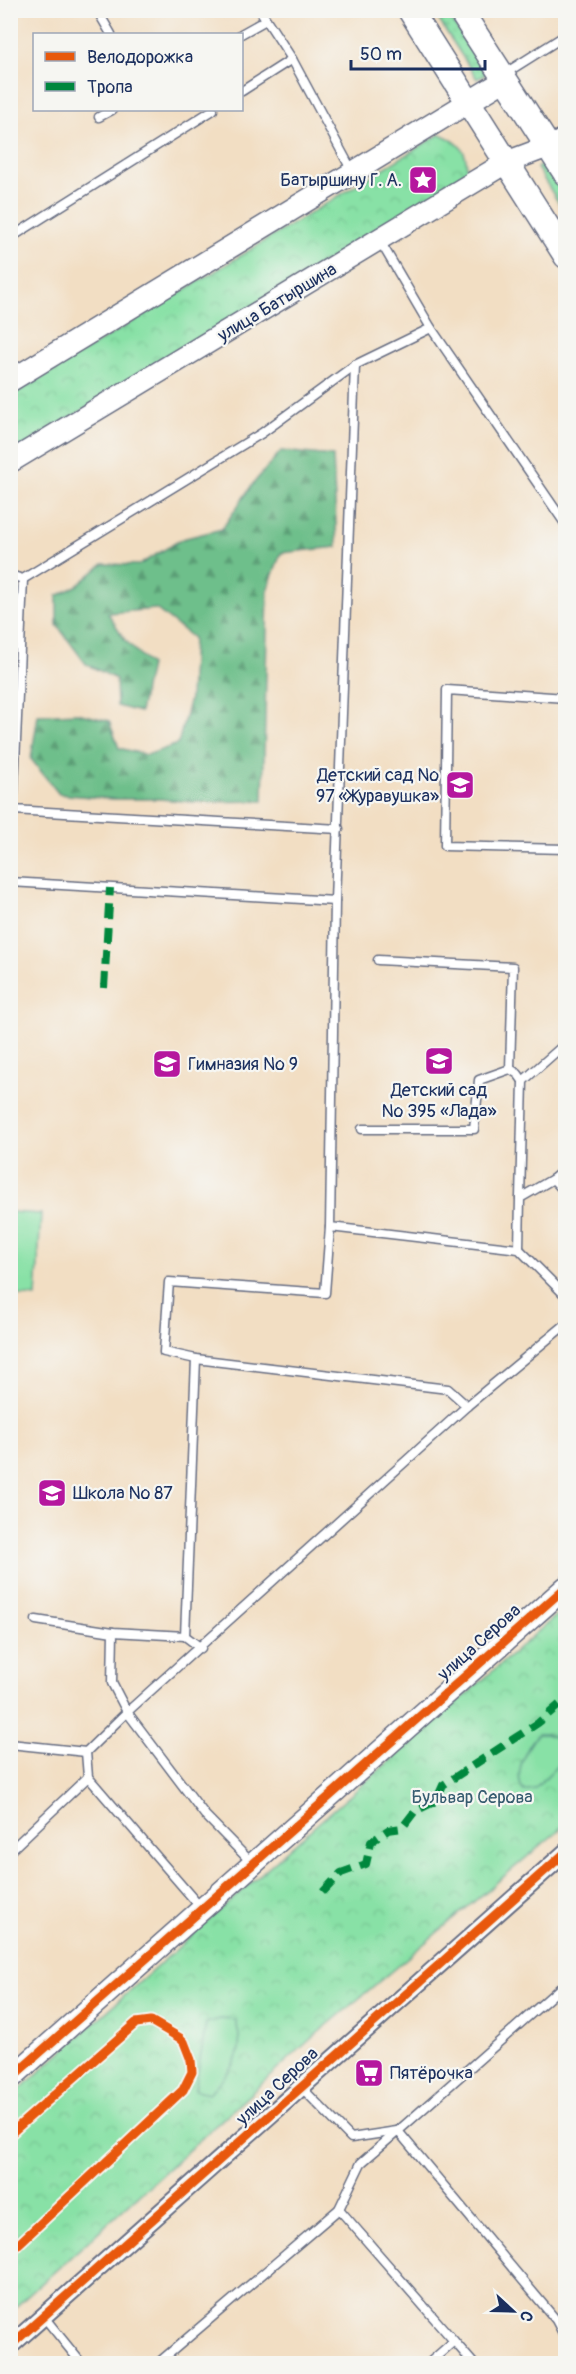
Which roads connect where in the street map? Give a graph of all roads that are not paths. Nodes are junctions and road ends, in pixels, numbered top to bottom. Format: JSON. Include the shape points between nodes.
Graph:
{"nodes":[{"id":1,"x":97,"y":10,"type":"edge"},
{"id":2,"x":260,"y":10,"type":"edge"},
{"id":3,"x":410,"y":10,"type":"edge"},
{"id":4,"x":460,"y":10,"type":"edge"},
{"id":5,"x":266,"y":20,"type":"junction"},
{"id":6,"x":110,"y":33,"type":"edge"},
{"id":7,"x":243,"y":33,"type":"edge"},
{"id":8,"x":566,"y":35,"type":"edge"},
{"id":9,"x":292,"y":59,"type":"junction"},
{"id":10,"x":503,"y":78,"type":"junction"},
{"id":11,"x":243,"y":90,"type":"edge"},
{"id":12,"x":468,"y":103,"type":"junction"},
{"id":13,"x":109,"y":111,"type":"edge"},
{"id":14,"x":211,"y":111,"type":"edge"},
{"id":15,"x":99,"y":117,"type":"dead end"},
{"id":16,"x":556,"y":141,"type":"edge"},
{"id":17,"x":507,"y":162,"type":"junction"},
{"id":18,"x":354,"y":174,"type":"junction"},
{"id":19,"x":566,"y":174,"type":"edge"},
{"id":20,"x":10,"y":238,"type":"edge"},
{"id":21,"x":380,"y":240,"type":"junction"},
{"id":22,"x":566,"y":256,"type":"edge"},
{"id":23,"x":431,"y":328,"type":"junction"},
{"id":24,"x":355,"y":365,"type":"junction"},
{"id":25,"x":10,"y":381,"type":"edge"},
{"id":26,"x":10,"y":462,"type":"edge"},
{"id":27,"x":566,"y":525,"type":"edge"},
{"id":28,"x":10,"y":575,"type":"edge"},
{"id":29,"x":23,"y":579,"type":"junction"},
{"id":30,"x":566,"y":698,"type":"edge"},
{"id":31,"x":12,"y":814,"type":"edge"},
{"id":32,"x":339,"y":829,"type":"junction"},
{"id":33,"x":566,"y":849,"type":"edge"},
{"id":34,"x":10,"y":882,"type":"edge"},
{"id":35,"x":335,"y":901,"type":"junction"},
{"id":36,"x":378,"y":960,"type":"dead end"},
{"id":37,"x":566,"y":1043,"type":"edge"},
{"id":38,"x":510,"y":1069,"type":"junction"},
{"id":39,"x":523,"y":1081,"type":"junction"},
{"id":40,"x":362,"y":1129,"type":"dead end"},
{"id":41,"x":566,"y":1168,"type":"edge"},
{"id":42,"x":553,"y":1179,"type":"junction"},
{"id":43,"x":566,"y":1193,"type":"edge"},
{"id":44,"x":520,"y":1198,"type":"junction"},
{"id":45,"x":330,"y":1227,"type":"junction"},
{"id":46,"x":519,"y":1249,"type":"junction"},
{"id":47,"x":566,"y":1296,"type":"edge"},
{"id":48,"x":566,"y":1324,"type":"edge"},
{"id":49,"x":196,"y":1359,"type":"junction"},
{"id":50,"x":467,"y":1406,"type":"junction"},
{"id":51,"x":566,"y":1587,"type":"edge"},
{"id":52,"x":36,"y":1620,"type":"dead end"},
{"id":53,"x":113,"y":1632,"type":"junction"},
{"id":54,"x":185,"y":1636,"type":"junction"},
{"id":55,"x":201,"y":1648,"type":"junction"},
{"id":56,"x":127,"y":1712,"type":"junction"},
{"id":57,"x":10,"y":1744,"type":"edge"},
{"id":58,"x":86,"y":1752,"type":"junction"},
{"id":59,"x":88,"y":1777,"type":"junction"},
{"id":60,"x":10,"y":1851,"type":"edge"},
{"id":61,"x":566,"y":1852,"type":"edge"},
{"id":62,"x":253,"y":1864,"type":"junction"},
{"id":63,"x":202,"y":1909,"type":"junction"},
{"id":64,"x":566,"y":1983,"type":"edge"},
{"id":65,"x":10,"y":2079,"type":"edge"},
{"id":66,"x":302,"y":2088,"type":"junction"},
{"id":67,"x":398,"y":2131,"type":"junction"},
{"id":68,"x":339,"y":2209,"type":"junction"},
{"id":69,"x":44,"y":2317,"type":"junction"},
{"id":70,"x":566,"y":2339,"type":"edge"},
{"id":71,"x":454,"y":2341,"type":"junction"},
{"id":72,"x":10,"y":2346,"type":"edge"},
{"id":73,"x":82,"y":2364,"type":"edge"},
{"id":74,"x":158,"y":2364,"type":"edge"},
{"id":75,"x":428,"y":2364,"type":"edge"},
{"id":76,"x":474,"y":2364,"type":"edge"}],
"edges":[{"from":1,"to":6,"type":"lane"},
{"from":2,"to":5,"type":"lane"},
{"from":3,"to":12,"type":"main road"},
{"from":4,"to":10,"type":"main road"},
{"from":5,"to":7,"type":"lane"},
{"from":5,"to":9,"type":"lane"},
{"from":8,"to":10,"type":"lane"},
{"from":9,"to":11,"type":"lane"},
{"from":9,"to":18,"type":"lane"},
{"from":10,"to":12,"type":"street"},
{"from":10,"to":16,"type":"main road"},
{"from":12,"to":17,"type":"main road"},
{"from":12,"to":18,"type":"street"},
{"from":13,"to":15,"type":"lane"},
{"from":14,"to":20,"type":"lane"},
{"from":16,"to":17,"type":"street","name":"улица Батыршина"},
{"from":16,"to":19,"type":"main road"},
{"from":17,"to":21,"type":"street","name":"улица Батыршина"},
{"from":17,"to":22,"type":"main road"},
{"from":18,"to":25,"type":"street"},
{"from":21,"to":23,"type":"lane"},
{"from":21,"to":26,"type":"street","name":"улица Батыршина"},
{"from":23,"to":24,"type":"lane"},
{"from":23,"to":27,"type":"lane"},
{"from":24,"to":29,"type":"lane","via":[[262,433]]},
{"from":24,"to":32,"type":"lane"},
{"from":28,"to":29,"type":"lane"},
{"from":29,"to":31,"type":"lane"},
{"from":30,"to":33,"type":"lane","via":[[447,690],[445,846]]},
{"from":31,"to":32,"type":"lane"},
{"from":32,"to":35,"type":"lane"},
{"from":34,"to":35,"type":"lane"},
{"from":35,"to":45,"type":"lane"},
{"from":36,"to":38,"type":"lane","via":[[513,967]]},
{"from":37,"to":39,"type":"lane"},
{"from":38,"to":39,"type":"lane"},
{"from":38,"to":40,"type":"lane","via":[[479,1080],[474,1129]]},
{"from":39,"to":44,"type":"lane"},
{"from":41,"to":42,"type":"lane"},
{"from":42,"to":43,"type":"lane"},
{"from":42,"to":44,"type":"lane"},
{"from":44,"to":46,"type":"lane"},
{"from":45,"to":46,"type":"lane"},
{"from":45,"to":49,"type":"lane","via":[[325,1293],[169,1282],[164,1352]]},
{"from":46,"to":47,"type":"lane"},
{"from":48,"to":50,"type":"lane"},
{"from":49,"to":50,"type":"lane","via":[[448,1389]]},
{"from":49,"to":54,"type":"lane"},
{"from":50,"to":55,"type":"lane"},
{"from":51,"to":62,"type":"street","name":"улица Серова"},
{"from":52,"to":53,"type":"lane"},
{"from":53,"to":54,"type":"lane"},
{"from":53,"to":56,"type":"lane","via":[[112,1683]]},
{"from":54,"to":55,"type":"lane"},
{"from":55,"to":56,"type":"lane"},
{"from":56,"to":58,"type":"lane"},
{"from":56,"to":62,"type":"lane","via":[[205,1815]]},
{"from":57,"to":58,"type":"lane"},
{"from":58,"to":59,"type":"lane"},
{"from":59,"to":60,"type":"lane"},
{"from":59,"to":63,"type":"lane"},
{"from":61,"to":66,"type":"street","name":"улица Серова"},
{"from":62,"to":63,"type":"street","name":"улица Серова"},
{"from":63,"to":65,"type":"street","name":"улица Серова"},
{"from":64,"to":67,"type":"lane"},
{"from":66,"to":67,"type":"lane","via":[[351,2138]]},
{"from":66,"to":69,"type":"street","name":"улица Серова"},
{"from":67,"to":68,"type":"lane","via":[[361,2163]]},
{"from":67,"to":70,"type":"lane","via":[[556,2320]]},
{"from":68,"to":71,"type":"lane"},
{"from":68,"to":74,"type":"lane"},
{"from":69,"to":72,"type":"street","name":"улица Серова"},
{"from":69,"to":73,"type":"lane"},
{"from":71,"to":75,"type":"lane"},
{"from":71,"to":76,"type":"lane"}]}
